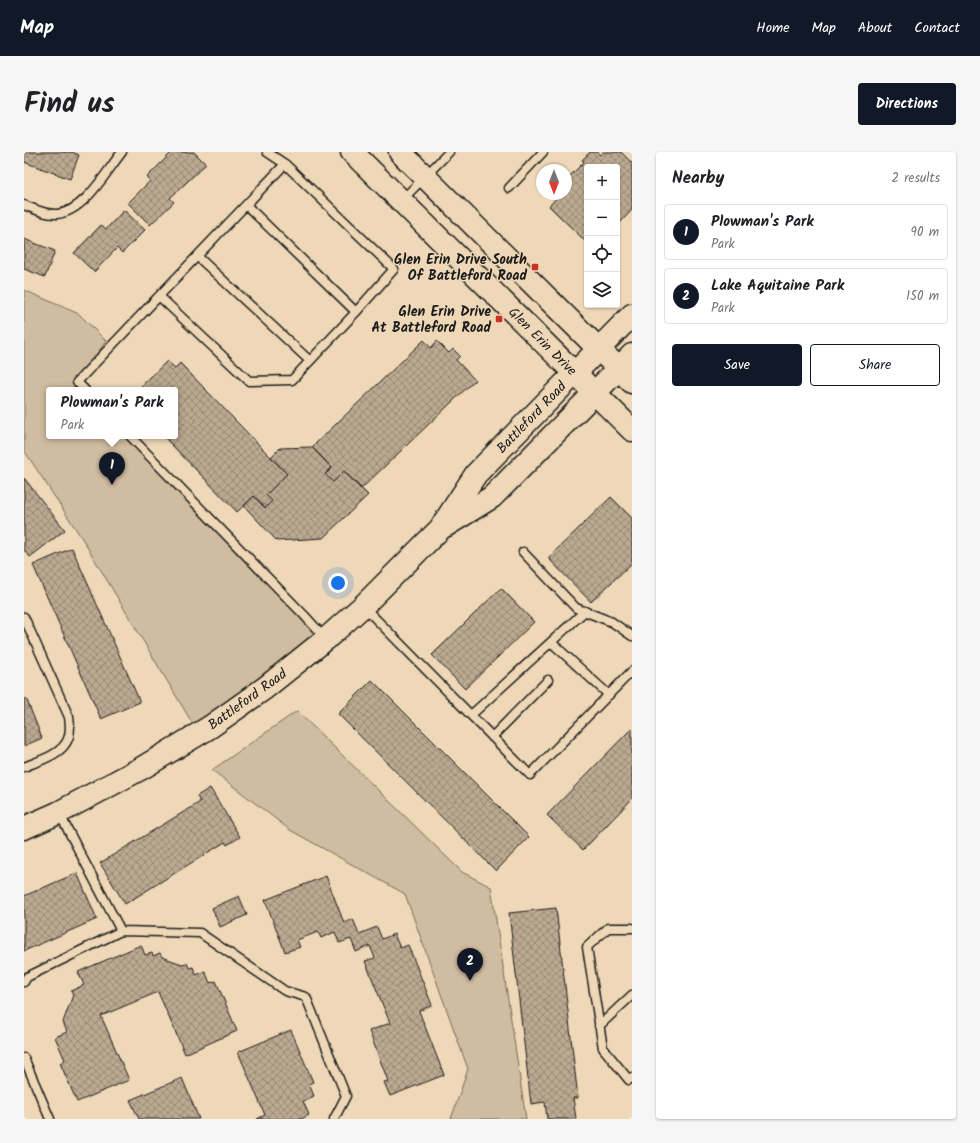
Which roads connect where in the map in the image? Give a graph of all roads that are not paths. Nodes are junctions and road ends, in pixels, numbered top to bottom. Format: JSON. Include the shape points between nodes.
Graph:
{"nodes":[{"id":1,"x":122,"y":152,"type":"edge"},
{"id":2,"x":267,"y":152,"type":"edge"},
{"id":3,"x":352,"y":152,"type":"edge"},
{"id":4,"x":400,"y":152,"type":"edge"},
{"id":5,"x":449,"y":152,"type":"edge"},
{"id":6,"x":543,"y":152,"type":"edge"},
{"id":7,"x":285,"y":164,"type":"junction"},
{"id":8,"x":424,"y":177,"type":"junction"},
{"id":9,"x":509,"y":188,"type":"dead end"},
{"id":10,"x":401,"y":200,"type":"junction"},
{"id":11,"x":246,"y":205,"type":"junction"},
{"id":12,"x":24,"y":206,"type":"edge"},
{"id":13,"x":198,"y":256,"type":"junction"},
{"id":14,"x":159,"y":296,"type":"junction"},
{"id":15,"x":356,"y":312,"type":"junction"},
{"id":16,"x":632,"y":314,"type":"edge"},
{"id":17,"x":598,"y":348,"type":"junction"},
{"id":18,"x":310,"y":360,"type":"junction"},
{"id":19,"x":627,"y":368,"type":"edge"},
{"id":20,"x":574,"y":372,"type":"junction"},
{"id":21,"x":82,"y":387,"type":"edge"},
{"id":22,"x":594,"y":392,"type":"junction"},
{"id":23,"x":632,"y":430,"type":"edge"},
{"id":24,"x":133,"y":439,"type":"edge"},
{"id":25,"x":440,"y":529,"type":"junction"},
{"id":26,"x":523,"y":552,"type":"dead end"},
{"id":27,"x":363,"y":606,"type":"junction"},
{"id":28,"x":585,"y":611,"type":"junction"},
{"id":29,"x":24,"y":618,"type":"edge"},
{"id":30,"x":632,"y":636,"type":"edge"},
{"id":31,"x":326,"y":639,"type":"junction"},
{"id":32,"x":551,"y":642,"type":"junction"},
{"id":33,"x":632,"y":671,"type":"edge"},
{"id":34,"x":548,"y":680,"type":"dead end"},
{"id":35,"x":608,"y":695,"type":"junction"},
{"id":36,"x":471,"y":715,"type":"junction"},
{"id":37,"x":492,"y":737,"type":"junction"},
{"id":38,"x":24,"y":767,"type":"edge"},
{"id":39,"x":58,"y":813,"type":"junction"},
{"id":40,"x":24,"y":828,"type":"edge"},
{"id":41,"x":632,"y":928,"type":"edge"},
{"id":42,"x":121,"y":931,"type":"junction"},
{"id":43,"x":24,"y":982,"type":"edge"},
{"id":44,"x":632,"y":995,"type":"edge"},
{"id":45,"x":599,"y":1026,"type":"junction"},
{"id":46,"x":24,"y":1058,"type":"edge"},
{"id":47,"x":632,"y":1077,"type":"edge"},
{"id":48,"x":50,"y":1119,"type":"edge"},
{"id":49,"x":334,"y":1119,"type":"edge"}],
"edges":[{"from":1,"to":12,"type":"lane","via":[[79,205],[56,214]]},
{"from":2,"to":7,"type":"lane"},
{"from":3,"to":10,"type":"street","name":"Glen Erin Drive"},
{"from":4,"to":8,"type":"street"},
{"from":5,"to":8,"type":"lane"},
{"from":6,"to":9,"type":"lane"},
{"from":7,"to":11,"type":"lane"},
{"from":7,"to":15,"type":"lane","via":[[394,269]]},
{"from":8,"to":10,"type":"lane"},
{"from":8,"to":17,"type":"street"},
{"from":10,"to":20,"type":"street","name":"Glen Erin Drive"},
{"from":11,"to":13,"type":"lane"},
{"from":11,"to":15,"type":"lane"},
{"from":13,"to":14,"type":"lane"},
{"from":13,"to":18,"type":"lane"},
{"from":14,"to":18,"type":"lane","via":[[249,381],[292,380]]},
{"from":14,"to":21,"type":"lane","via":[[77,382]]},
{"from":15,"to":18,"type":"lane"},
{"from":16,"to":17,"type":"street","name":"Battleford Road"},
{"from":17,"to":19,"type":"street"},
{"from":17,"to":20,"type":"street","name":"Battleford Road"},
{"from":19,"to":22,"type":"street","name":"Battleford Road"},
{"from":20,"to":22,"type":"street","name":"Glen Erin Drive"},
{"from":20,"to":25,"type":"street","name":"Battleford Road","via":[[476,474]]},
{"from":22,"to":23,"type":"street","name":"Glen Erin Drive"},
{"from":22,"to":25,"type":"street","name":"Battleford Road","via":[[492,497]]},
{"from":24,"to":31,"type":"lane"},
{"from":25,"to":27,"type":"street","name":"Battleford Road"},
{"from":26,"to":28,"type":"lane","via":[[576,608]]},
{"from":27,"to":31,"type":"street","name":"Battleford Road"},
{"from":27,"to":36,"type":"lane"},
{"from":28,"to":30,"type":"lane","via":[[612,622]]},
{"from":28,"to":32,"type":"lane"},
{"from":29,"to":38,"type":"lane","via":[[69,717],[70,729],[68,739],[62,748]]},
{"from":31,"to":39,"type":"street","name":"Battleford Road","via":[[227,716],[142,768]]},
{"from":32,"to":35,"type":"lane"},
{"from":32,"to":36,"type":"lane"},
{"from":33,"to":35,"type":"lane"},
{"from":34,"to":37,"type":"lane"},
{"from":35,"to":37,"type":"lane","via":[[530,775]]},
{"from":36,"to":37,"type":"lane"},
{"from":39,"to":40,"type":"street","name":"Battleford Road"},
{"from":39,"to":42,"type":"lane"},
{"from":41,"to":45,"type":"lane","via":[[608,928],[587,948]]},
{"from":42,"to":43,"type":"lane","via":[[27,977]]},
{"from":42,"to":49,"type":"lane","via":[[200,933],[285,991],[306,997],[346,1096]]},
{"from":44,"to":45,"type":"lane"},
{"from":45,"to":47,"type":"lane","via":[[603,1048],[628,1080]]},
{"from":46,"to":48,"type":"lane"}]}
